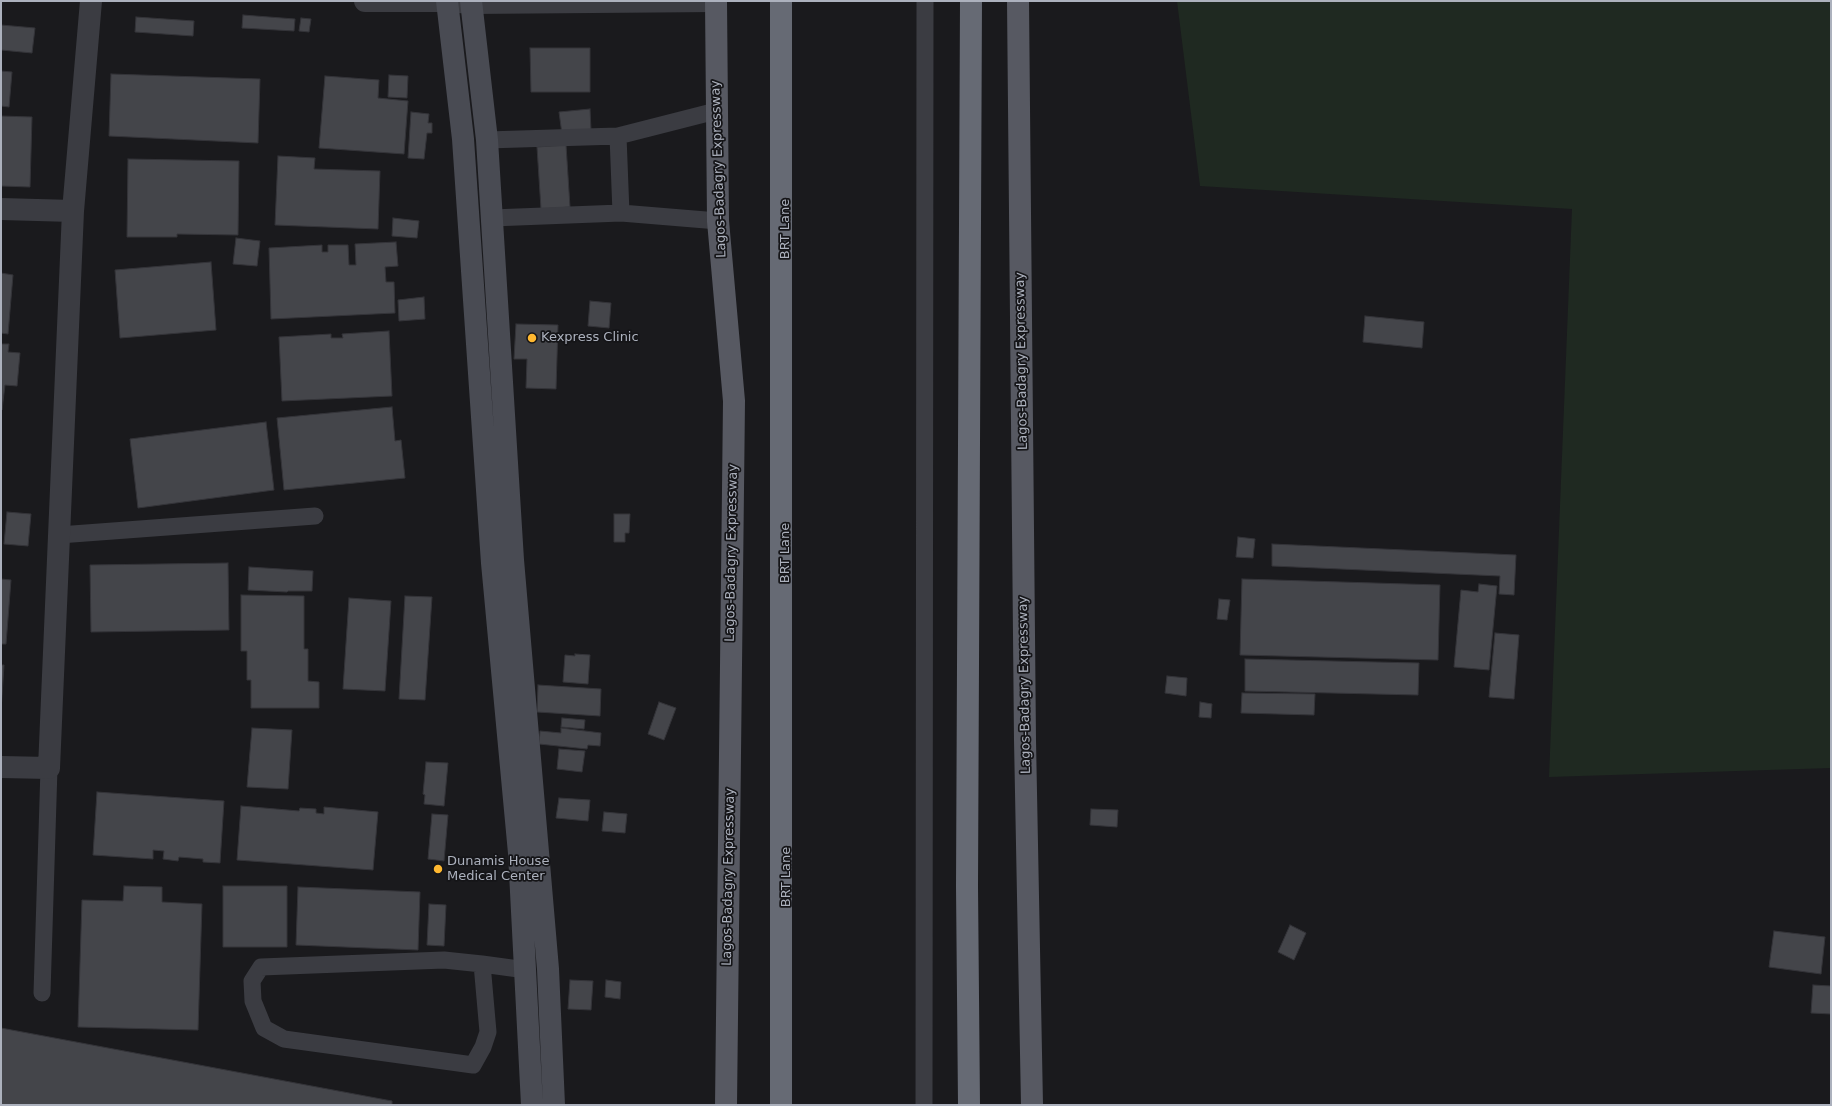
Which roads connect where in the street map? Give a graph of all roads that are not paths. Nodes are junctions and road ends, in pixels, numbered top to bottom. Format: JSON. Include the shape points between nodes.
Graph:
{"nodes":[{"id":1,"x":91,"y":1,"type":"edge"},
{"id":2,"x":365,"y":1,"type":"edge"},
{"id":3,"x":447,"y":1,"type":"edge"},
{"id":4,"x":716,"y":1,"type":"edge"},
{"id":5,"x":781,"y":1,"type":"edge"},
{"id":6,"x":786,"y":1,"type":"edge"},
{"id":7,"x":925,"y":1,"type":"edge"},
{"id":8,"x":971,"y":1,"type":"edge"},
{"id":9,"x":1018,"y":1,"type":"edge"},
{"id":10,"x":471,"y":2,"type":"edge"},
{"id":11,"x":716,"y":111,"type":"junction"},
{"id":12,"x":618,"y":136,"type":"junction"},
{"id":13,"x":487,"y":140,"type":"junction"},
{"id":14,"x":1,"y":209,"type":"edge"},
{"id":15,"x":73,"y":211,"type":"junction"},
{"id":16,"x":621,"y":213,"type":"junction"},
{"id":17,"x":492,"y":218,"type":"junction"},
{"id":18,"x":718,"y":221,"type":"junction"},
{"id":19,"x":315,"y":516,"type":"dead end"},
{"id":20,"x":59,"y":535,"type":"junction"},
{"id":21,"x":1,"y":767,"type":"edge"},
{"id":22,"x":49,"y":768,"type":"junction"},
{"id":23,"x":967,"y":886,"type":"junction"},
{"id":24,"x":781,"y":954,"type":"junction"},
{"id":25,"x":482,"y":964,"type":"junction"},
{"id":26,"x":526,"y":970,"type":"junction"},
{"id":27,"x":42,"y":993,"type":"dead end"},
{"id":28,"x":532,"y":1105,"type":"edge"},
{"id":29,"x":554,"y":1105,"type":"edge"},
{"id":30,"x":726,"y":1105,"type":"edge"},
{"id":31,"x":772,"y":1105,"type":"edge"},
{"id":32,"x":781,"y":1105,"type":"edge"},
{"id":33,"x":788,"y":1105,"type":"edge"},
{"id":34,"x":924,"y":1105,"type":"edge"},
{"id":35,"x":969,"y":1105,"type":"edge"},
{"id":36,"x":977,"y":1105,"type":"edge"},
{"id":37,"x":1032,"y":1105,"type":"edge"}],
"edges":[{"from":1,"to":15,"type":"street"},
{"from":2,"to":3,"type":"street"},
{"from":3,"to":10,"type":"street"},
{"from":3,"to":26,"type":"main road","via":[[463,139],[492,563],[519,853]]},
{"from":4,"to":10,"type":"street"},
{"from":4,"to":11,"type":"main road","name":"Lagos-Badagry Expressway"},
{"from":5,"to":24,"type":"highway"},
{"from":6,"to":33,"type":"lane","name":"BRT Lane"},
{"from":7,"to":34,"type":"lane"},
{"from":8,"to":23,"type":"highway"},
{"from":9,"to":37,"type":"main road","name":"Lagos-Badagry Expressway","via":[[1025,732]]},
{"from":10,"to":13,"type":"main road"},
{"from":11,"to":12,"type":"lane"},
{"from":11,"to":18,"type":"main road","name":"Lagos-Badagry Expressway"},
{"from":12,"to":13,"type":"lane"},
{"from":12,"to":16,"type":"lane"},
{"from":13,"to":17,"type":"main road"},
{"from":14,"to":15,"type":"street"},
{"from":15,"to":20,"type":"street"},
{"from":16,"to":17,"type":"lane"},
{"from":16,"to":18,"type":"lane"},
{"from":17,"to":29,"type":"main road","via":[[513,560],[548,969]]},
{"from":18,"to":30,"type":"main road","name":"Lagos-Badagry Expressway","via":[[734,400]]},
{"from":19,"to":20,"type":"lane"},
{"from":20,"to":22,"type":"street"},
{"from":21,"to":22,"type":"street"},
{"from":22,"to":27,"type":"lane"},
{"from":23,"to":35,"type":"highway"},
{"from":23,"to":36,"type":"highway"},
{"from":24,"to":31,"type":"highway"},
{"from":24,"to":32,"type":"highway"},
{"from":25,"to":25,"type":"lane","via":[[444,960],[261,967],[252,981],[253,1001],[264,1028],[284,1039],[473,1065],[488,1032]]},
{"from":25,"to":26,"type":"lane"},
{"from":26,"to":28,"type":"main road"}]}
